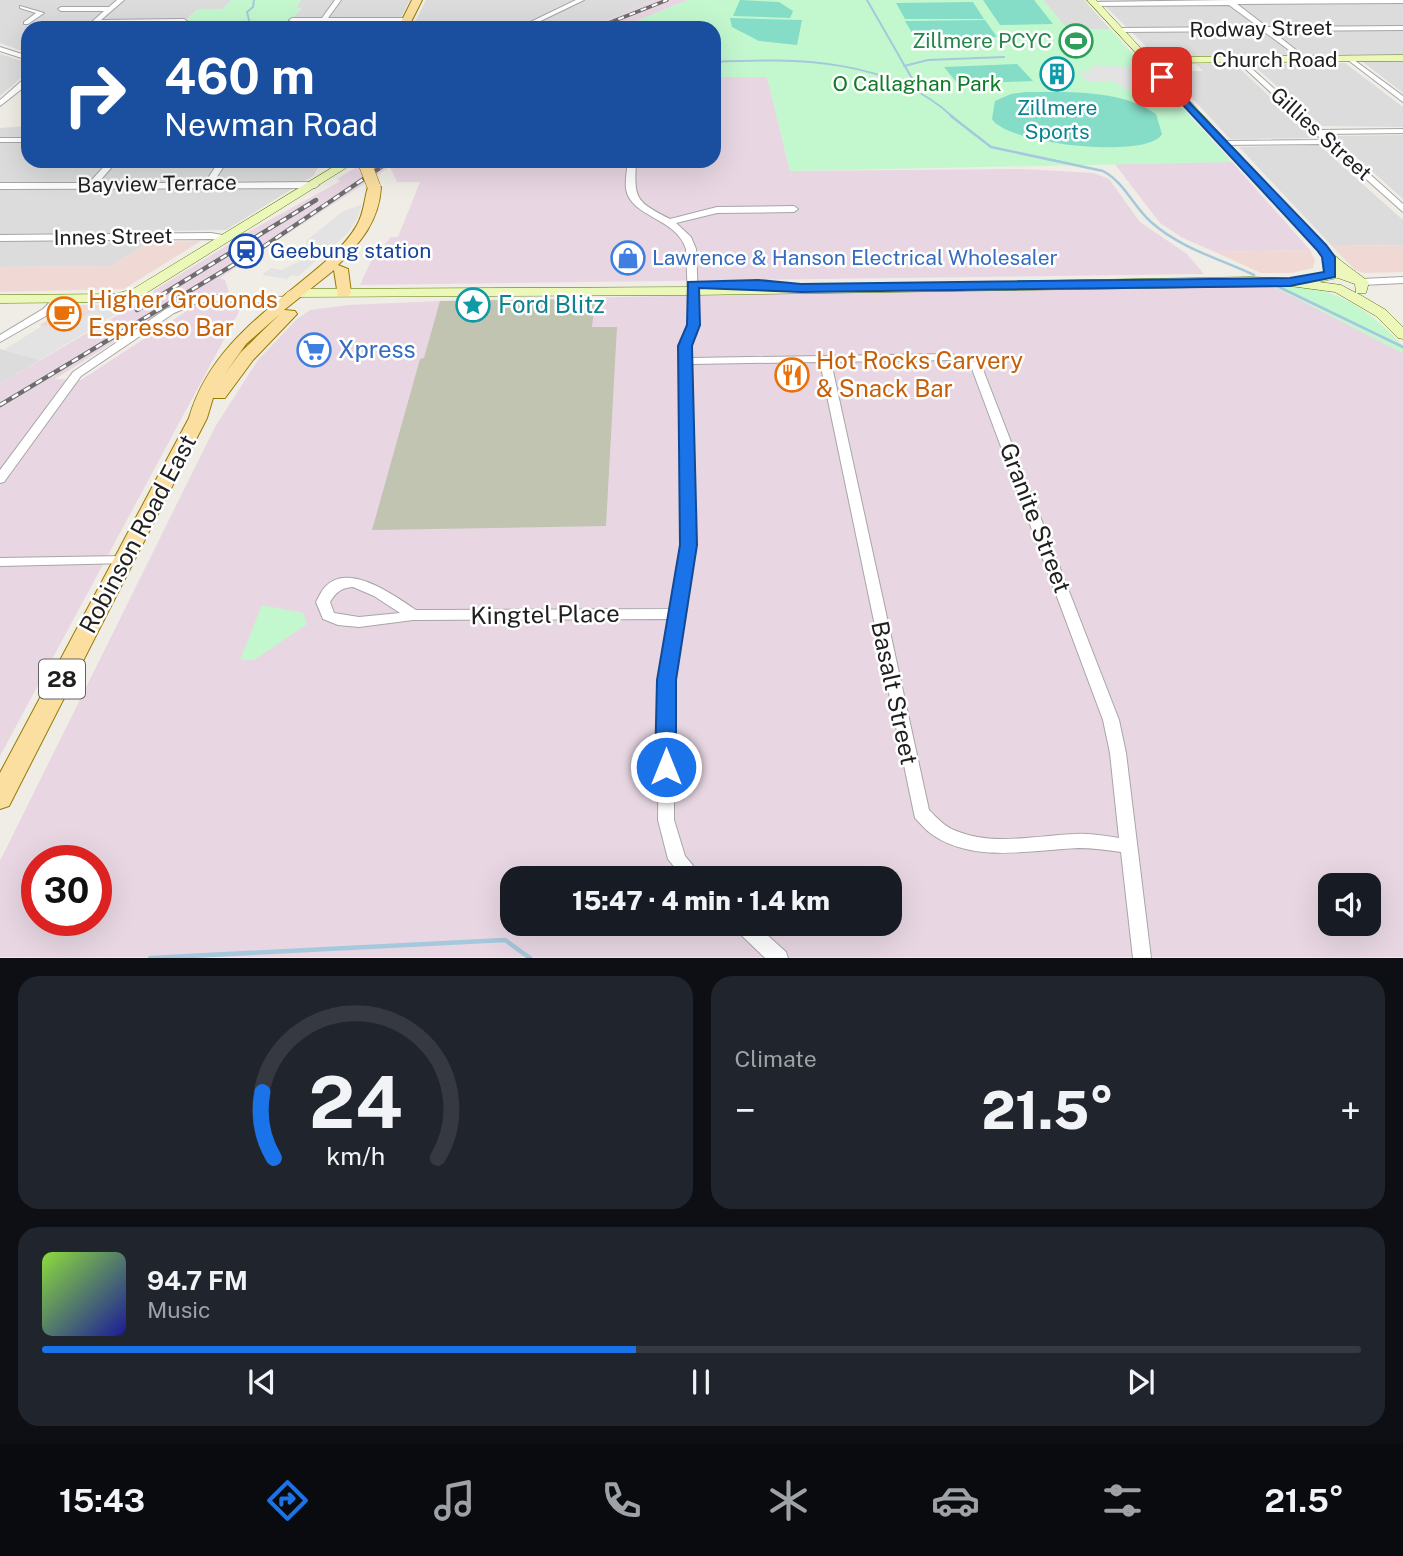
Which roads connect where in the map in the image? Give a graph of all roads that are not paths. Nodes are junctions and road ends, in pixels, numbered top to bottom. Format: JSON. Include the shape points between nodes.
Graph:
{"nodes":[{"id":1,"x":121,"y":0,"type":"edge"},
{"id":2,"x":338,"y":0,"type":"edge"},
{"id":3,"x":417,"y":0,"type":"edge"},
{"id":4,"x":581,"y":0,"type":"edge"},
{"id":5,"x":1403,"y":0,"type":"edge"},
{"id":6,"x":1229,"y":1,"type":"edge"},
{"id":7,"x":1093,"y":2,"type":"edge"},
{"id":8,"x":22,"y":7,"type":"dead end"},
{"id":9,"x":61,"y":9,"type":"dead end"},
{"id":10,"x":110,"y":9,"type":"junction"},
{"id":11,"x":292,"y":20,"type":"dead end"},
{"id":12,"x":324,"y":20,"type":"junction"},
{"id":13,"x":29,"y":21,"type":"edge"},
{"id":14,"x":96,"y":21,"type":"edge"},
{"id":15,"x":344,"y":21,"type":"edge"},
{"id":16,"x":406,"y":21,"type":"edge"},
{"id":17,"x":536,"y":21,"type":"edge"},
{"id":18,"x":1403,"y":27,"type":"edge"},
{"id":19,"x":1266,"y":29,"type":"junction"},
{"id":20,"x":1119,"y":30,"type":"junction"},
{"id":21,"x":0,"y":49,"type":"edge"},
{"id":22,"x":9,"y":52,"type":"junction"},
{"id":23,"x":0,"y":55,"type":"edge"},
{"id":24,"x":21,"y":56,"type":"edge"},
{"id":25,"x":1403,"y":58,"type":"edge"},
{"id":26,"x":1304,"y":59,"type":"junction"},
{"id":27,"x":1350,"y":59,"type":"junction"},
{"id":28,"x":1239,"y":60,"type":"junction"},
{"id":29,"x":1149,"y":63,"type":"junction"},
{"id":30,"x":21,"y":86,"type":"edge"},
{"id":31,"x":1394,"y":92,"type":"junction"},
{"id":32,"x":1403,"y":92,"type":"edge"},
{"id":33,"x":10,"y":95,"type":"junction"},
{"id":34,"x":21,"y":95,"type":"edge"},
{"id":35,"x":1403,"y":100,"type":"edge"},
{"id":36,"x":0,"y":104,"type":"edge"},
{"id":37,"x":1403,"y":131,"type":"edge"},
{"id":38,"x":1318,"y":132,"type":"junction"},
{"id":39,"x":0,"y":140,"type":"edge"},
{"id":40,"x":21,"y":140,"type":"edge"},
{"id":41,"x":1329,"y":142,"type":"junction"},
{"id":42,"x":1224,"y":143,"type":"junction"},
{"id":43,"x":107,"y":168,"type":"edge"},
{"id":44,"x":218,"y":168,"type":"edge"},
{"id":45,"x":336,"y":168,"type":"edge"},
{"id":46,"x":369,"y":168,"type":"edge"},
{"id":47,"x":378,"y":168,"type":"edge"},
{"id":48,"x":632,"y":168,"type":"edge"},
{"id":49,"x":208,"y":184,"type":"junction"},
{"id":50,"x":379,"y":184,"type":"junction"},
{"id":51,"x":92,"y":185,"type":"junction"},
{"id":52,"x":315,"y":185,"type":"junction"},
{"id":53,"x":0,"y":186,"type":"edge"},
{"id":54,"x":794,"y":209,"type":"dead end"},
{"id":55,"x":1403,"y":209,"type":"edge"},
{"id":56,"x":669,"y":222,"type":"junction"},
{"id":57,"x":0,"y":238,"type":"edge"},
{"id":58,"x":225,"y":238,"type":"junction"},
{"id":59,"x":1328,"y":257,"type":"junction"},
{"id":60,"x":341,"y":269,"type":"junction"},
{"id":61,"x":1403,"y":280,"type":"edge"},
{"id":62,"x":1357,"y":282,"type":"junction"},
{"id":63,"x":1333,"y":283,"type":"junction"},
{"id":64,"x":692,"y":288,"type":"junction"},
{"id":65,"x":343,"y":293,"type":"junction"},
{"id":66,"x":375,"y":294,"type":"junction"},
{"id":67,"x":299,"y":297,"type":"junction"},
{"id":68,"x":60,"y":298,"type":"junction"},
{"id":69,"x":0,"y":299,"type":"edge"},
{"id":70,"x":1381,"y":313,"type":"junction"},
{"id":71,"x":1403,"y":334,"type":"edge"},
{"id":72,"x":0,"y":339,"type":"edge"},
{"id":73,"x":825,"y":359,"type":"junction"},
{"id":74,"x":685,"y":361,"type":"junction"},
{"id":75,"x":0,"y":479,"type":"edge"},
{"id":76,"x":124,"y":560,"type":"junction"},
{"id":77,"x":1,"y":562,"type":"edge"},
{"id":78,"x":677,"y":614,"type":"junction"},
{"id":79,"x":413,"y":615,"type":"junction"},
{"id":80,"x":0,"y":798,"type":"edge"},
{"id":81,"x":1129,"y":846,"type":"junction"},
{"id":82,"x":683,"y":866,"type":"edge"},
{"id":83,"x":755,"y":936,"type":"edge"},
{"id":84,"x":779,"y":957,"type":"edge"},
{"id":85,"x":1142,"y":957,"type":"edge"}],
"edges":[{"from":1,"to":10,"type":"street"},
{"from":2,"to":12,"type":"street"},
{"from":3,"to":16,"type":"main road"},
{"from":4,"to":17,"type":"street"},
{"from":5,"to":6,"type":"street"},
{"from":6,"to":7,"type":"street"},
{"from":6,"to":19,"type":"street"},
{"from":7,"to":20,"type":"main road"},
{"from":8,"to":13,"type":"street","via":[[41,13]]},
{"from":9,"to":10,"type":"street"},
{"from":10,"to":14,"type":"street"},
{"from":11,"to":12,"type":"street"},
{"from":12,"to":15,"type":"street"},
{"from":18,"to":19,"type":"street","name":"Rodway Street"},
{"from":19,"to":20,"type":"street","name":"Rodway Street"},
{"from":19,"to":26,"type":"street"},
{"from":20,"to":29,"type":"main road"},
{"from":21,"to":22,"type":"street"},
{"from":22,"to":23,"type":"street"},
{"from":22,"to":24,"type":"street"},
{"from":25,"to":27,"type":"main road","name":"Church Road"},
{"from":26,"to":27,"type":"main road","name":"Church Road"},
{"from":26,"to":28,"type":"main road","name":"Church Road"},
{"from":27,"to":31,"type":"street"},
{"from":28,"to":29,"type":"main road","name":"Church Road"},
{"from":28,"to":38,"type":"street","name":"Gillies Street"},
{"from":29,"to":42,"type":"main road"},
{"from":30,"to":33,"type":"street"},
{"from":31,"to":32,"type":"street"},
{"from":31,"to":35,"type":"street"},
{"from":33,"to":34,"type":"street"},
{"from":33,"to":36,"type":"street"},
{"from":37,"to":38,"type":"street"},
{"from":38,"to":41,"type":"street","name":"Gillies Street"},
{"from":39,"to":40,"type":"street"},
{"from":41,"to":42,"type":"street"},
{"from":41,"to":55,"type":"street","name":"Gillies Street"},
{"from":42,"to":59,"type":"main road"},
{"from":43,"to":51,"type":"street"},
{"from":44,"to":49,"type":"street"},
{"from":45,"to":52,"type":"main road"},
{"from":46,"to":50,"type":"main road","number":"28","bridge":true},
{"from":47,"to":50,"type":"main road","number":"28"},
{"from":48,"to":56,"type":"street","via":[[633,195]]},
{"from":49,"to":51,"type":"street","name":"Bayview Terrace"},
{"from":49,"to":52,"type":"street","name":"Bayview Terrace"},
{"from":50,"to":60,"type":"main road","name":"Robinson Road East","number":"28","via":[[386,201],[379,225]]},
{"from":50,"to":67,"type":"main road","name":"Robinson Road East","number":"28","via":[[366,226]]},
{"from":51,"to":53,"type":"street","name":"Bayview Terrace"},
{"from":52,"to":58,"type":"main road"},
{"from":54,"to":56,"type":"street","via":[[717,210]]},
{"from":56,"to":64,"type":"street","via":[[689,241]]},
{"from":57,"to":58,"type":"street","name":"Innes Street"},
{"from":58,"to":68,"type":"main road","via":[[128,296]]},
{"from":59,"to":62,"type":"main road"},
{"from":59,"to":63,"type":"main road"},
{"from":60,"to":65,"type":"main road"},
{"from":60,"to":67,"type":"main road","name":"Robinson Road East","number":"28"},
{"from":61,"to":62,"type":"street"},
{"from":62,"to":63,"type":"main road"},
{"from":62,"to":70,"type":"main road"},
{"from":63,"to":64,"type":"main road"},
{"from":63,"to":70,"type":"main road"},
{"from":64,"to":66,"type":"main road"},
{"from":64,"to":74,"type":"street","via":[[694,325],[686,342]]},
{"from":65,"to":66,"type":"main road"},
{"from":65,"to":67,"type":"main road"},
{"from":66,"to":67,"type":"main road"},
{"from":67,"to":75,"type":"street","via":[[195,300],[162,317],[76,374]]},
{"from":67,"to":76,"type":"main road","name":"Robinson Road East","number":"28","via":[[232,352],[201,403],[198,418]]},
{"from":68,"to":69,"type":"main road"},
{"from":68,"to":72,"type":"street","via":[[47,312]]},
{"from":70,"to":71,"type":"main road"},
{"from":73,"to":74,"type":"street","name":"Granite Street"},
{"from":73,"to":81,"type":"street","name":"Granite Street","via":[[955,358],[979,370],[1111,720]]},
{"from":73,"to":81,"type":"street","name":"Basalt Street","via":[[921,813],[945,835],[971,844],[1082,841]]},
{"from":74,"to":78,"type":"street","via":[[689,534]]},
{"from":76,"to":77,"type":"street"},
{"from":76,"to":80,"type":"main road","name":"Robinson Road East","number":"28"},
{"from":78,"to":79,"type":"street","name":"Kingtel Place"},
{"from":78,"to":82,"type":"street","via":[[667,680],[666,820]]},
{"from":79,"to":79,"type":"street","name":"Kingtel Place","via":[[340,620],[328,616],[323,602],[336,586],[355,583]]},
{"from":81,"to":85,"type":"street","name":"Granite Street"},
{"from":83,"to":84,"type":"street"}]}
